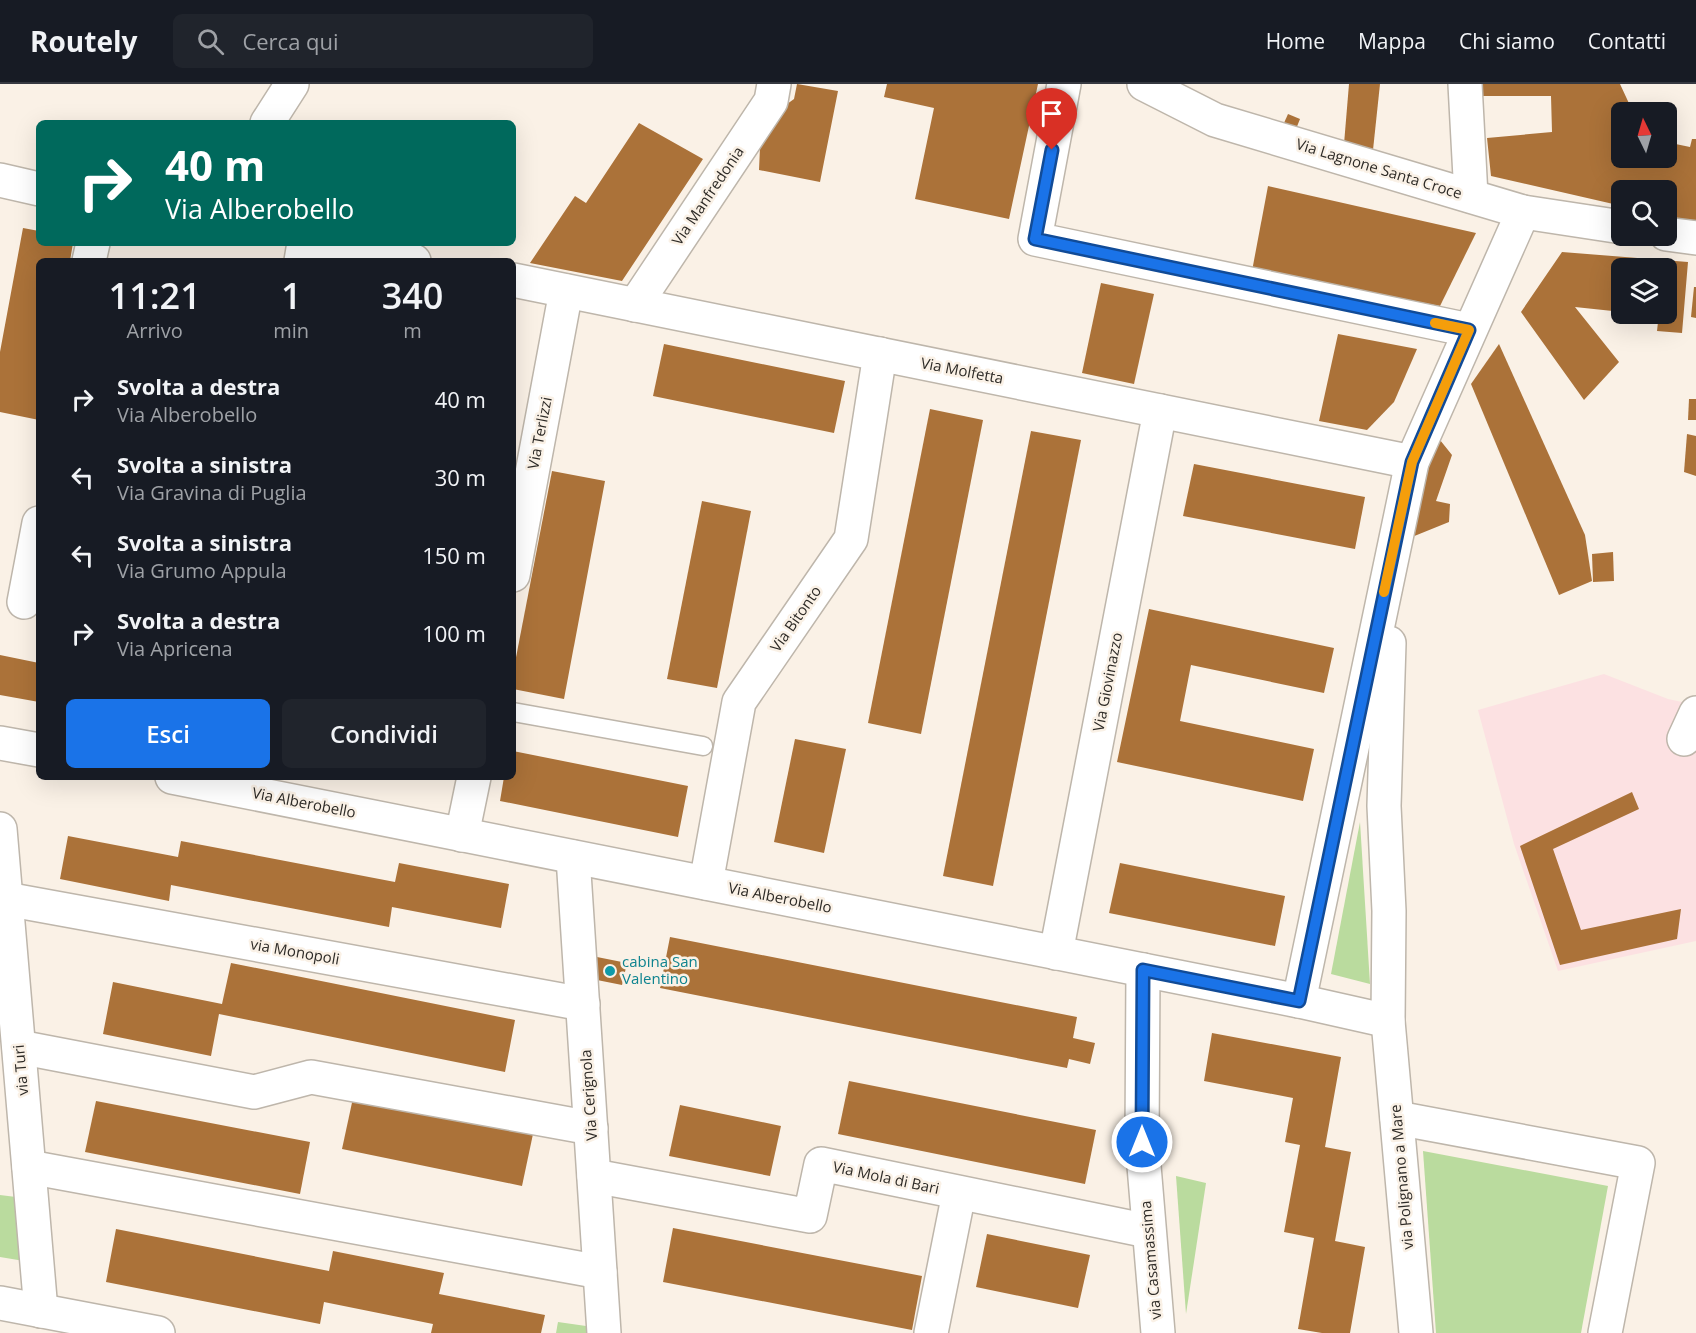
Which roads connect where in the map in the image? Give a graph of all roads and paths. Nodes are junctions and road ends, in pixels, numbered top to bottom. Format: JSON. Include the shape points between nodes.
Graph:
{"nodes":[{"id":1,"x":292,"y":84,"type":"edge"},
{"id":2,"x":774,"y":84,"type":"edge"},
{"id":3,"x":1064,"y":84,"type":"edge"},
{"id":4,"x":1144,"y":84,"type":"edge"},
{"id":5,"x":1465,"y":84,"type":"edge"},
{"id":6,"x":269,"y":120,"type":"edge"},
{"id":7,"x":0,"y":180,"type":"edge"},
{"id":8,"x":36,"y":188,"type":"edge"},
{"id":9,"x":1471,"y":196,"type":"junction"},
{"id":10,"x":1523,"y":212,"type":"junction"},
{"id":11,"x":1611,"y":225,"type":"edge"},
{"id":12,"x":1677,"y":235,"type":"edge"},
{"id":13,"x":1696,"y":238,"type":"edge"},
{"id":14,"x":337,"y":246,"type":"edge"},
{"id":15,"x":399,"y":258,"type":"edge"},
{"id":16,"x":516,"y":281,"type":"edge"},
{"id":17,"x":566,"y":291,"type":"junction"},
{"id":18,"x":635,"y":305,"type":"junction"},
{"id":19,"x":1469,"y":330,"type":"junction"},
{"id":20,"x":880,"y":354,"type":"junction"},
{"id":21,"x":1160,"y":411,"type":"junction"},
{"id":22,"x":1412,"y":462,"type":"junction"},
{"id":23,"x":36,"y":539,"type":"edge"},
{"id":24,"x":1392,"y":556,"type":"junction"},
{"id":25,"x":516,"y":559,"type":"edge"},
{"id":26,"x":24,"y":602,"type":"dead end"},
{"id":27,"x":516,"y":713,"type":"edge"},
{"id":28,"x":0,"y":742,"type":"edge"},
{"id":29,"x":703,"y":746,"type":"dead end"},
{"id":30,"x":36,"y":749,"type":"edge"},
{"id":31,"x":187,"y":780,"type":"edge"},
{"id":32,"x":473,"y":780,"type":"edge"},
{"id":33,"x":0,"y":829,"type":"edge"},
{"id":34,"x":462,"y":835,"type":"junction"},
{"id":35,"x":573,"y":857,"type":"junction"},
{"id":36,"x":706,"y":883,"type":"junction"},
{"id":37,"x":6,"y":899,"type":"junction"},
{"id":38,"x":1056,"y":953,"type":"junction"},
{"id":39,"x":1143,"y":970,"type":"junction"},
{"id":40,"x":1299,"y":1001,"type":"junction"},
{"id":41,"x":583,"y":1004,"type":"junction"},
{"id":42,"x":1388,"y":1021,"type":"junction"},
{"id":43,"x":13,"y":1054,"type":"edge"},
{"id":44,"x":1397,"y":1118,"type":"junction"},
{"id":45,"x":591,"y":1128,"type":"junction"},
{"id":46,"x":29,"y":1167,"type":"junction"},
{"id":47,"x":594,"y":1176,"type":"junction"},
{"id":48,"x":959,"y":1193,"type":"junction"},
{"id":49,"x":1148,"y":1231,"type":"junction"},
{"id":50,"x":600,"y":1272,"type":"junction"},
{"id":51,"x":0,"y":1303,"type":"edge"},
{"id":52,"x":41,"y":1311,"type":"junction"},
{"id":53,"x":158,"y":1333,"type":"edge"},
{"id":54,"x":604,"y":1333,"type":"edge"},
{"id":55,"x":931,"y":1333,"type":"edge"},
{"id":56,"x":1158,"y":1333,"type":"edge"},
{"id":57,"x":1416,"y":1333,"type":"edge"},
{"id":58,"x":1605,"y":1333,"type":"edge"}],
"edges":[{"from":1,"to":6,"type":"street"},
{"from":2,"to":18,"type":"street","name":"Via Manfredonia","via":[[771,101]]},
{"from":3,"to":19,"type":"street","via":[[1035,239]]},
{"from":4,"to":9,"type":"street","name":"Via Lagnone Santa Croce","via":[[1215,120]]},
{"from":5,"to":9,"type":"street"},
{"from":7,"to":8,"type":"street"},
{"from":9,"to":10,"type":"street","name":"Via Lagnone Santa Croce"},
{"from":10,"to":11,"type":"street","name":"Via Lagnone Santa Croce"},
{"from":10,"to":19,"type":"street"},
{"from":12,"to":13,"type":"street"},
{"from":14,"to":15,"type":"street"},
{"from":16,"to":17,"type":"street","name":"Via Molfetta"},
{"from":17,"to":18,"type":"street","name":"Via Molfetta"},
{"from":17,"to":25,"type":"street","name":"Via Terlizzi"},
{"from":18,"to":20,"type":"street","name":"Via Molfetta"},
{"from":19,"to":22,"type":"street"},
{"from":20,"to":21,"type":"street","name":"Via Molfetta"},
{"from":20,"to":36,"type":"street","name":"Via Bitonto","via":[[851,539],[739,702]]},
{"from":21,"to":22,"type":"street","name":"Via Molfetta"},
{"from":21,"to":38,"type":"street","name":"Via Giovinazzo"},
{"from":22,"to":24,"type":"street"},
{"from":23,"to":26,"type":"street"},
{"from":24,"to":40,"type":"street"},
{"from":24,"to":42,"type":"street","name":"via Polignano a Mare","via":[[1384,806],[1389,911]]},
{"from":27,"to":29,"type":"lane"},
{"from":28,"to":30,"type":"street"},
{"from":31,"to":34,"type":"street","name":"Via Alberobello"},
{"from":32,"to":34,"type":"street"},
{"from":33,"to":37,"type":"street","name":"via Turi"},
{"from":34,"to":35,"type":"street","name":"Via Alberobello"},
{"from":35,"to":36,"type":"street","name":"Via Alberobello"},
{"from":35,"to":41,"type":"street","name":"Via Cerignola"},
{"from":36,"to":38,"type":"street","name":"Via Alberobello"},
{"from":37,"to":41,"type":"street","name":"via Monopoli"},
{"from":37,"to":43,"type":"street","name":"via Turi"},
{"from":38,"to":39,"type":"street","name":"Via Alberobello"},
{"from":39,"to":40,"type":"street","name":"Via Alberobello"},
{"from":39,"to":49,"type":"street","name":"via Casamassima","via":[[1142,1142]]},
{"from":40,"to":42,"type":"street","name":"Via Alberobello"},
{"from":41,"to":45,"type":"street","name":"Via Cerignola"},
{"from":42,"to":44,"type":"street","name":"via Polignano a Mare"},
{"from":43,"to":45,"type":"street","via":[[254,1092],[311,1077]]},
{"from":43,"to":46,"type":"street","name":"via Turi"},
{"from":44,"to":57,"type":"street","name":"via Polignano a Mare"},
{"from":44,"to":58,"type":"street","via":[[1638,1164]]},
{"from":45,"to":47,"type":"street","name":"Via Cerignola"},
{"from":46,"to":50,"type":"street"},
{"from":46,"to":52,"type":"street","name":"via Turi"},
{"from":47,"to":48,"type":"street","name":"Via Mola di Bari","via":[[810,1216],[821,1164]]},
{"from":47,"to":50,"type":"street","name":"Via Cerignola"},
{"from":48,"to":49,"type":"street","name":"Via Mola di Bari"},
{"from":48,"to":55,"type":"street"},
{"from":49,"to":56,"type":"street","name":"via Casamassima"},
{"from":50,"to":54,"type":"street","name":"Via Cerignola"},
{"from":51,"to":52,"type":"street"},
{"from":52,"to":53,"type":"street"}]}
